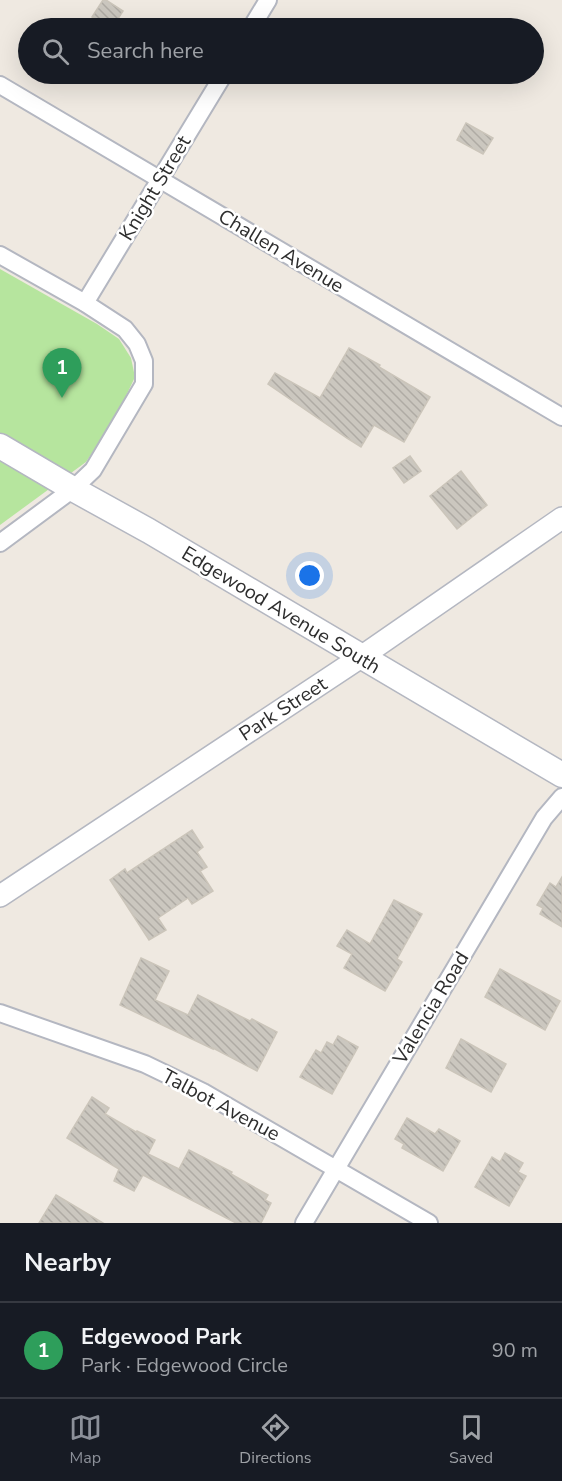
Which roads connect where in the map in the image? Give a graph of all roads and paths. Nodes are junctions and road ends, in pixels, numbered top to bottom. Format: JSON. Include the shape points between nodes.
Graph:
{"nodes":[{"id":1,"x":268,"y":0,"type":"edge"},
{"id":2,"x":257,"y":18,"type":"edge"},
{"id":3,"x":218,"y":84,"type":"edge"},
{"id":4,"x":0,"y":85,"type":"edge"},
{"id":5,"x":161,"y":179,"type":"junction"},
{"id":6,"x":0,"y":255,"type":"edge"},
{"id":7,"x":85,"y":303,"type":"junction"},
{"id":8,"x":562,"y":417,"type":"edge"},
{"id":9,"x":0,"y":446,"type":"edge"},
{"id":10,"x":73,"y":489,"type":"junction"},
{"id":11,"x":562,"y":518,"type":"edge"},
{"id":12,"x":0,"y":543,"type":"edge"},
{"id":13,"x":361,"y":657,"type":"junction"},
{"id":14,"x":562,"y":775,"type":"edge"},
{"id":15,"x":562,"y":797,"type":"edge"},
{"id":16,"x":0,"y":896,"type":"edge"},
{"id":17,"x":0,"y":1013,"type":"edge"},
{"id":18,"x":336,"y":1169,"type":"junction"},
{"id":19,"x":304,"y":1223,"type":"edge"},
{"id":20,"x":429,"y":1223,"type":"edge"}],
"edges":[{"from":1,"to":2,"type":"street"},
{"from":3,"to":5,"type":"street","name":"Knight Street"},
{"from":4,"to":5,"type":"street","name":"Challen Avenue"},
{"from":5,"to":7,"type":"street","name":"Knight Street"},
{"from":5,"to":8,"type":"street","name":"Challen Avenue"},
{"from":6,"to":7,"type":"street"},
{"from":7,"to":10,"type":"street","via":[[125,329],[137,344],[144,361],[144,384],[93,470]]},
{"from":9,"to":10,"type":"main road","name":"Edgewood Avenue South"},
{"from":10,"to":12,"type":"street"},
{"from":10,"to":13,"type":"main road","name":"Edgewood Avenue South"},
{"from":11,"to":13,"type":"street","name":"Park Street"},
{"from":13,"to":14,"type":"main road","name":"Edgewood Avenue South"},
{"from":13,"to":16,"type":"street","name":"Park Street"},
{"from":15,"to":18,"type":"street","name":"Valencia Road","via":[[544,818]]},
{"from":17,"to":18,"type":"street","name":"Talbot Avenue","via":[[145,1064],[203,1092]]},
{"from":18,"to":19,"type":"street","name":"Valencia Road"},
{"from":18,"to":20,"type":"street","name":"Talbot Avenue"}]}
